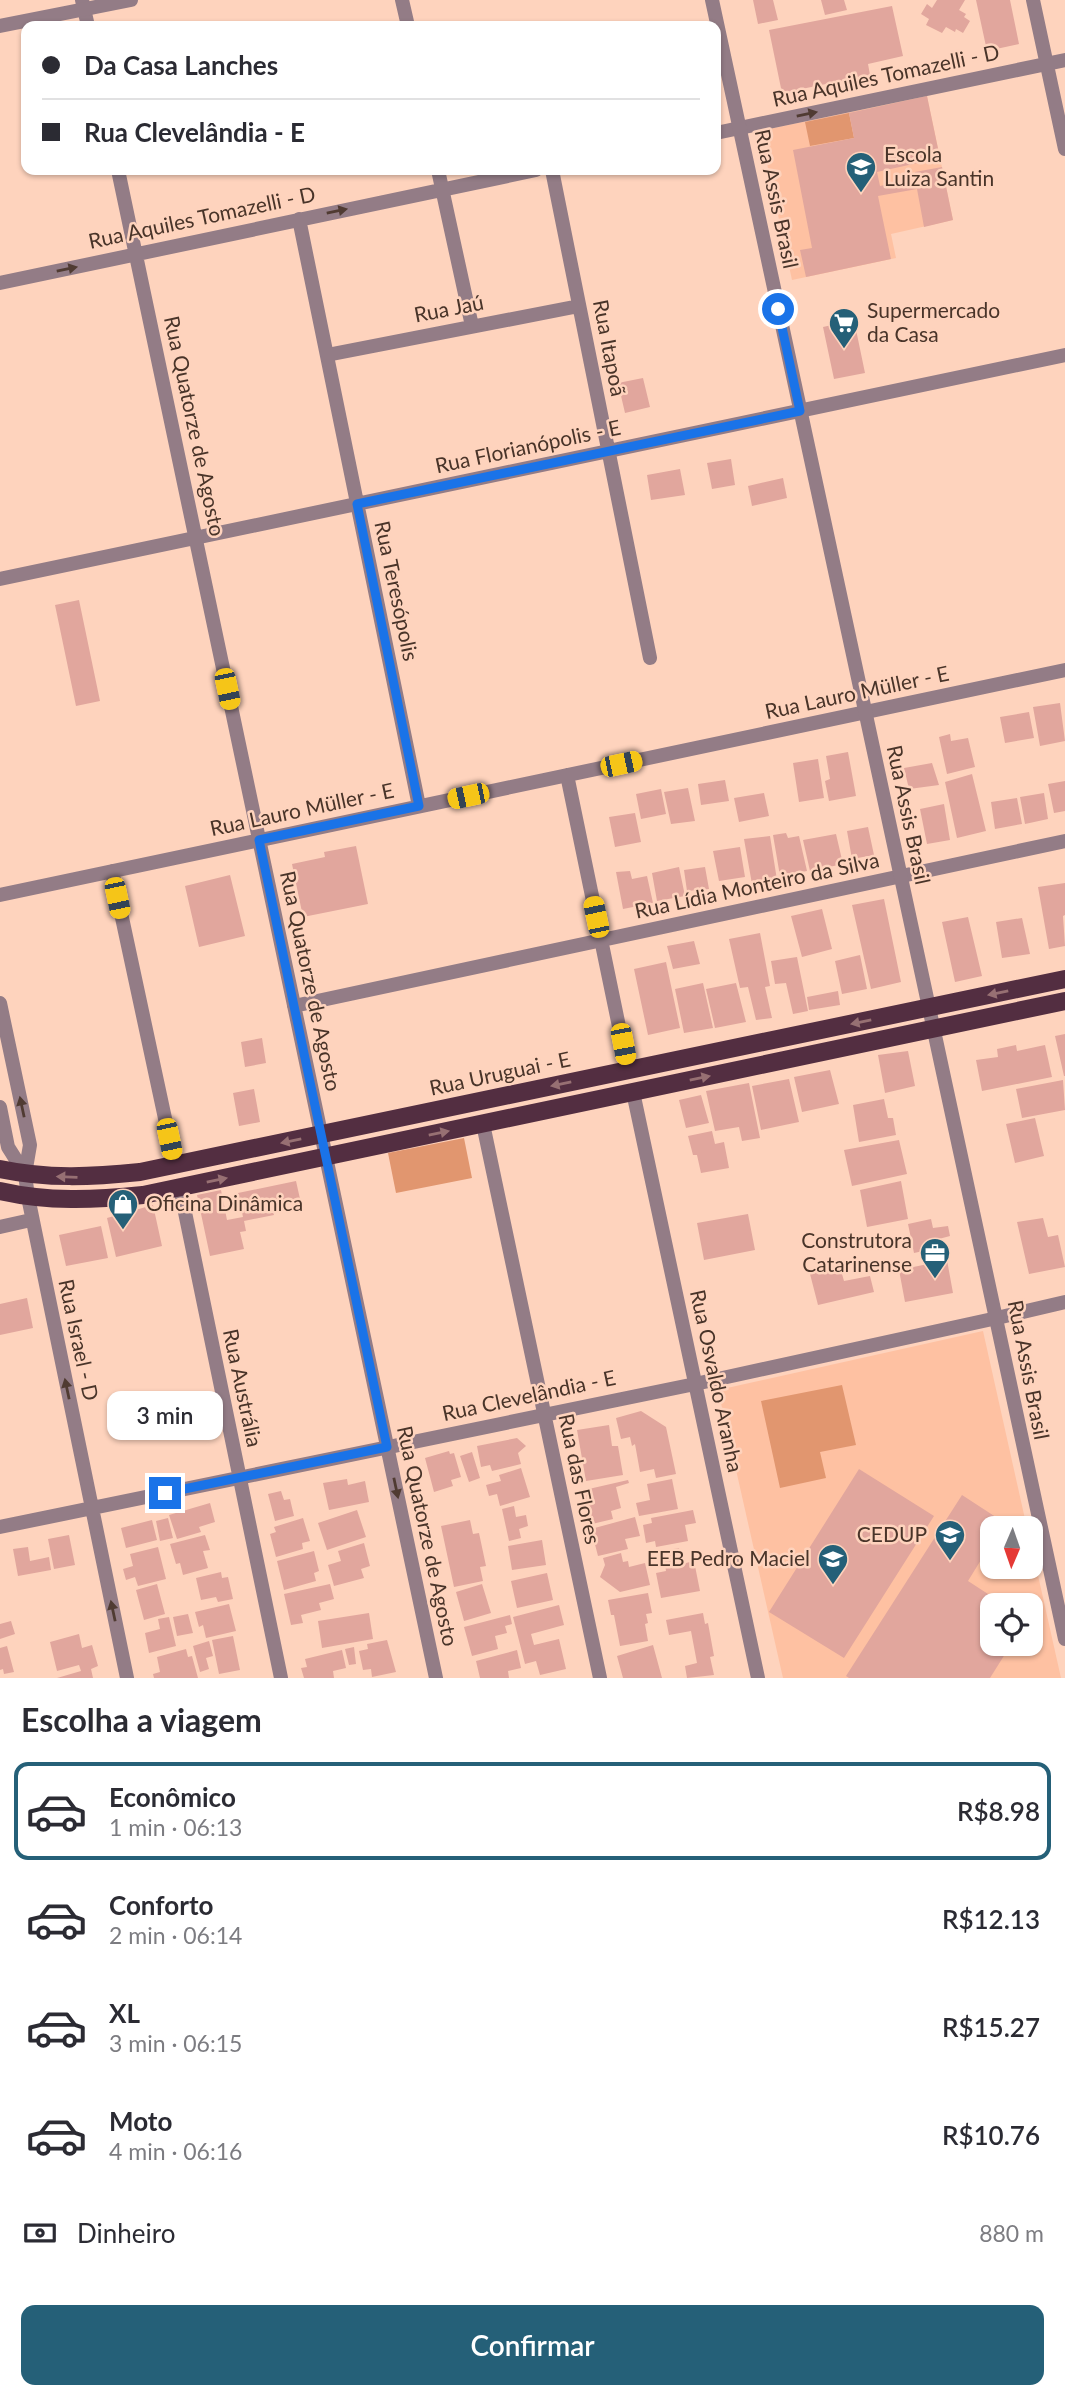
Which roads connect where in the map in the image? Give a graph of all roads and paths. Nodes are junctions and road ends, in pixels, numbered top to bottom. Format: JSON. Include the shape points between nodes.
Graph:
{"nodes":[{"id":1,"x":131,"y":0,"type":"edge"},
{"id":2,"x":402,"y":0,"type":"edge"},
{"id":3,"x":712,"y":0,"type":"edge"},
{"id":4,"x":1033,"y":0,"type":"edge"},
{"id":5,"x":83,"y":5,"type":"edge"},
{"id":6,"x":407,"y":21,"type":"edge"},
{"id":7,"x":716,"y":21,"type":"edge"},
{"id":8,"x":0,"y":26,"type":"edge"},
{"id":9,"x":721,"y":43,"type":"edge"},
{"id":10,"x":1065,"y":60,"type":"edge"},
{"id":11,"x":1047,"y":64,"type":"junction"},
{"id":12,"x":739,"y":128,"type":"junction"},
{"id":13,"x":721,"y":131,"type":"edge"},
{"id":14,"x":1065,"y":149,"type":"edge"},
{"id":15,"x":119,"y":175,"type":"edge"},
{"id":16,"x":439,"y":175,"type":"edge"},
{"id":17,"x":511,"y":175,"type":"edge"},
{"id":18,"x":553,"y":175,"type":"edge"},
{"id":19,"x":442,"y":189,"type":"junction"},
{"id":20,"x":299,"y":219,"type":"junction"},
{"id":21,"x":136,"y":254,"type":"junction"},
{"id":22,"x":0,"y":284,"type":"edge"},
{"id":23,"x":579,"y":306,"type":"junction"},
{"id":24,"x":472,"y":326,"type":"junction"},
{"id":25,"x":327,"y":355,"type":"junction"},
{"id":26,"x":1065,"y":355,"type":"edge"},
{"id":27,"x":800,"y":411,"type":"junction"},
{"id":28,"x":609,"y":451,"type":"junction"},
{"id":29,"x":357,"y":504,"type":"junction"},
{"id":30,"x":196,"y":538,"type":"junction"},
{"id":31,"x":0,"y":579,"type":"edge"},
{"id":32,"x":650,"y":658,"type":"dead end"},
{"id":33,"x":1065,"y":670,"type":"edge"},
{"id":34,"x":865,"y":712,"type":"junction"},
{"id":35,"x":567,"y":775,"type":"junction"},
{"id":36,"x":419,"y":806,"type":"junction"},
{"id":37,"x":259,"y":840,"type":"junction"},
{"id":38,"x":1065,"y":841,"type":"edge"},
{"id":39,"x":112,"y":871,"type":"junction"},
{"id":40,"x":900,"y":877,"type":"junction"},
{"id":41,"x":0,"y":895,"type":"edge"},
{"id":42,"x":601,"y":940,"type":"junction"},
{"id":43,"x":1065,"y":979,"type":"edge"},
{"id":44,"x":1065,"y":1001,"type":"edge"},
{"id":45,"x":0,"y":1003,"type":"edge"},
{"id":46,"x":294,"y":1006,"type":"junction"},
{"id":47,"x":928,"y":1008,"type":"junction"},
{"id":48,"x":932,"y":1029,"type":"junction"},
{"id":49,"x":628,"y":1070,"type":"junction"},
{"id":50,"x":633,"y":1092,"type":"junction"},
{"id":51,"x":0,"y":1107,"type":"edge"},
{"id":52,"x":483,"y":1124,"type":"junction"},
{"id":53,"x":321,"y":1135,"type":"junction"},
{"id":54,"x":326,"y":1157,"type":"junction"},
{"id":55,"x":175,"y":1165,"type":"junction"},
{"id":56,"x":0,"y":1169,"type":"edge"},
{"id":57,"x":25,"y":1174,"type":"junction"},
{"id":58,"x":180,"y":1188,"type":"junction"},
{"id":59,"x":0,"y":1191,"type":"edge"},
{"id":60,"x":28,"y":1197,"type":"junction"},
{"id":61,"x":31,"y":1220,"type":"junction"},
{"id":62,"x":0,"y":1227,"type":"edge"},
{"id":63,"x":1065,"y":1301,"type":"edge"},
{"id":64,"x":997,"y":1318,"type":"junction"},
{"id":65,"x":695,"y":1384,"type":"junction"},
{"id":66,"x":544,"y":1414,"type":"junction"},
{"id":67,"x":387,"y":1447,"type":"junction"},
{"id":68,"x":239,"y":1478,"type":"junction"},
{"id":69,"x":92,"y":1509,"type":"junction"},
{"id":70,"x":0,"y":1527,"type":"edge"},
{"id":71,"x":1065,"y":1639,"type":"edge"},
{"id":72,"x":127,"y":1678,"type":"edge"},
{"id":73,"x":281,"y":1678,"type":"edge"},
{"id":74,"x":436,"y":1678,"type":"edge"},
{"id":75,"x":600,"y":1678,"type":"edge"},
{"id":76,"x":758,"y":1678,"type":"edge"}],
"edges":[{"from":1,"to":5,"type":"street"},
{"from":2,"to":6,"type":"street"},
{"from":3,"to":7,"type":"street","name":"Rua Assis Brasil"},
{"from":4,"to":11,"type":"street"},
{"from":5,"to":8,"type":"street"},
{"from":9,"to":12,"type":"street","name":"Rua Assis Brasil"},
{"from":10,"to":11,"type":"street","name":"Rua Aquiles Tomazelli - D"},
{"from":12,"to":11,"type":"street","name":"Rua Aquiles Tomazelli - D","one_way":true},
{"from":11,"to":14,"type":"street"},
{"from":12,"to":13,"type":"street","name":"Rua Aquiles Tomazelli - D"},
{"from":12,"to":27,"type":"street","name":"Rua Assis Brasil"},
{"from":15,"to":21,"type":"street","name":"Rua Quatorze de Agosto"},
{"from":16,"to":19,"type":"street"},
{"from":17,"to":19,"type":"street","name":"Rua Aquiles Tomazelli - D"},
{"from":18,"to":23,"type":"street","name":"Rua Itapoã"},
{"from":20,"to":19,"type":"street","name":"Rua Aquiles Tomazelli - D","one_way":true},
{"from":19,"to":24,"type":"street"},
{"from":20,"to":21,"type":"street","name":"Rua Aquiles Tomazelli - D"},
{"from":20,"to":25,"type":"street","name":"Rua Teresópolis"},
{"from":22,"to":21,"type":"street","name":"Rua Aquiles Tomazelli - D","one_way":true},
{"from":21,"to":30,"type":"street","name":"Rua Quatorze de Agosto"},
{"from":23,"to":24,"type":"street","name":"Rua Jaú"},
{"from":23,"to":28,"type":"street","name":"Rua Itapoã"},
{"from":24,"to":25,"type":"street","name":"Rua Jaú"},
{"from":25,"to":29,"type":"street","name":"Rua Teresópolis"},
{"from":26,"to":27,"type":"street","name":"Rua Florianópolis - E"},
{"from":27,"to":28,"type":"street","name":"Rua Florianópolis - E"},
{"from":27,"to":34,"type":"street","name":"Rua Assis Brasil"},
{"from":28,"to":29,"type":"street","name":"Rua Florianópolis - E"},
{"from":28,"to":32,"type":"street","name":"Rua Itapoã"},
{"from":29,"to":30,"type":"street","name":"Rua Florianópolis - E"},
{"from":29,"to":36,"type":"street","name":"Rua Teresópolis"},
{"from":30,"to":31,"type":"street","name":"Rua Florianópolis - E"},
{"from":30,"to":37,"type":"street","name":"Rua Quatorze de Agosto"},
{"from":33,"to":34,"type":"street","name":"Rua Lauro Müller - E"},
{"from":34,"to":35,"type":"street","name":"Rua Lauro Müller - E"},
{"from":34,"to":40,"type":"street","name":"Rua Assis Brasil"},
{"from":35,"to":36,"type":"street","name":"Rua Lauro Müller - E"},
{"from":35,"to":42,"type":"street"},
{"from":36,"to":37,"type":"street","name":"Rua Lauro Müller - E"},
{"from":37,"to":39,"type":"street","name":"Rua Lauro Müller - E"},
{"from":37,"to":46,"type":"street","name":"Rua Quatorze de Agosto"},
{"from":38,"to":40,"type":"street","name":"Rua Lídia Monteiro da Silva"},
{"from":39,"to":41,"type":"street","name":"Rua Lauro Müller - E"},
{"from":39,"to":55,"type":"street"},
{"from":40,"to":42,"type":"street","name":"Rua Lídia Monteiro da Silva"},
{"from":40,"to":47,"type":"street","name":"Rua Assis Brasil"},
{"from":42,"to":46,"type":"street","name":"Rua Lídia Monteiro da Silva"},
{"from":42,"to":49,"type":"street"},
{"from":43,"to":47,"type":"main road","name":"Rua Uruguai - E","one_way":true},
{"from":44,"to":48,"type":"main road"},
{"from":57,"to":45,"type":"street","name":"Rua Israel - D","one_way":true,"via":[[30,1145]]},
{"from":46,"to":53,"type":"street","name":"Rua Quatorze de Agosto"},
{"from":47,"to":48,"type":"street","name":"Rua Assis Brasil"},
{"from":47,"to":49,"type":"main road","name":"Rua Uruguai - E","one_way":true},
{"from":50,"to":48,"type":"main road","one_way":true},
{"from":48,"to":64,"type":"street","name":"Rua Assis Brasil"},
{"from":49,"to":53,"type":"main road","name":"Rua Uruguai - E","one_way":true},
{"from":50,"to":52,"type":"main road"},
{"from":50,"to":65,"type":"street","name":"Rua Osvaldo Aranha"},
{"from":51,"to":57,"type":"street","name":"Rua Israel - D","via":[[8,1147]]},
{"from":54,"to":52,"type":"main road","one_way":true},
{"from":52,"to":66,"type":"street","name":"Rua das Flores"},
{"from":53,"to":54,"type":"street","name":"Rua Quatorze de Agosto"},
{"from":53,"to":55,"type":"main road","name":"Rua Uruguai - E","one_way":true},
{"from":58,"to":54,"type":"main road","one_way":true},
{"from":54,"to":67,"type":"street","name":"Rua Quatorze de Agosto"},
{"from":55,"to":57,"type":"main road","name":"Rua Uruguai - E","one_way":true,"via":[[97,1177]]},
{"from":56,"to":57,"type":"main road","name":"Rua Uruguai - E"},
{"from":57,"to":60,"type":"street","name":"Rua Israel - D"},
{"from":58,"to":60,"type":"main road","via":[[106,1199]]},
{"from":58,"to":68,"type":"street","name":"Rua Austrália"},
{"from":59,"to":60,"type":"main road"},
{"from":60,"to":61,"type":"street","name":"Rua Israel - D"},
{"from":61,"to":62,"type":"street"},
{"from":69,"to":61,"type":"street","name":"Rua Israel - D","one_way":true},
{"from":63,"to":64,"type":"street","name":"Rua Clevelândia - E"},
{"from":64,"to":65,"type":"street","name":"Rua Clevelândia - E"},
{"from":64,"to":71,"type":"street","name":"Rua Assis Brasil"},
{"from":65,"to":66,"type":"street","name":"Rua Clevelândia - E"},
{"from":65,"to":76,"type":"street","name":"Rua Osvaldo Aranha"},
{"from":66,"to":67,"type":"street","name":"Rua Clevelândia - E"},
{"from":66,"to":75,"type":"street","name":"Rua das Flores"},
{"from":67,"to":68,"type":"street","name":"Rua Clevelândia - E"},
{"from":67,"to":74,"type":"street","name":"Rua Quatorze de Agosto","one_way":true},
{"from":68,"to":69,"type":"street","name":"Rua Clevelândia - E"},
{"from":68,"to":73,"type":"street","name":"Rua Austrália"},
{"from":69,"to":70,"type":"street","name":"Rua Clevelândia - E"},
{"from":72,"to":69,"type":"street","name":"Rua Israel - D","one_way":true}]}
